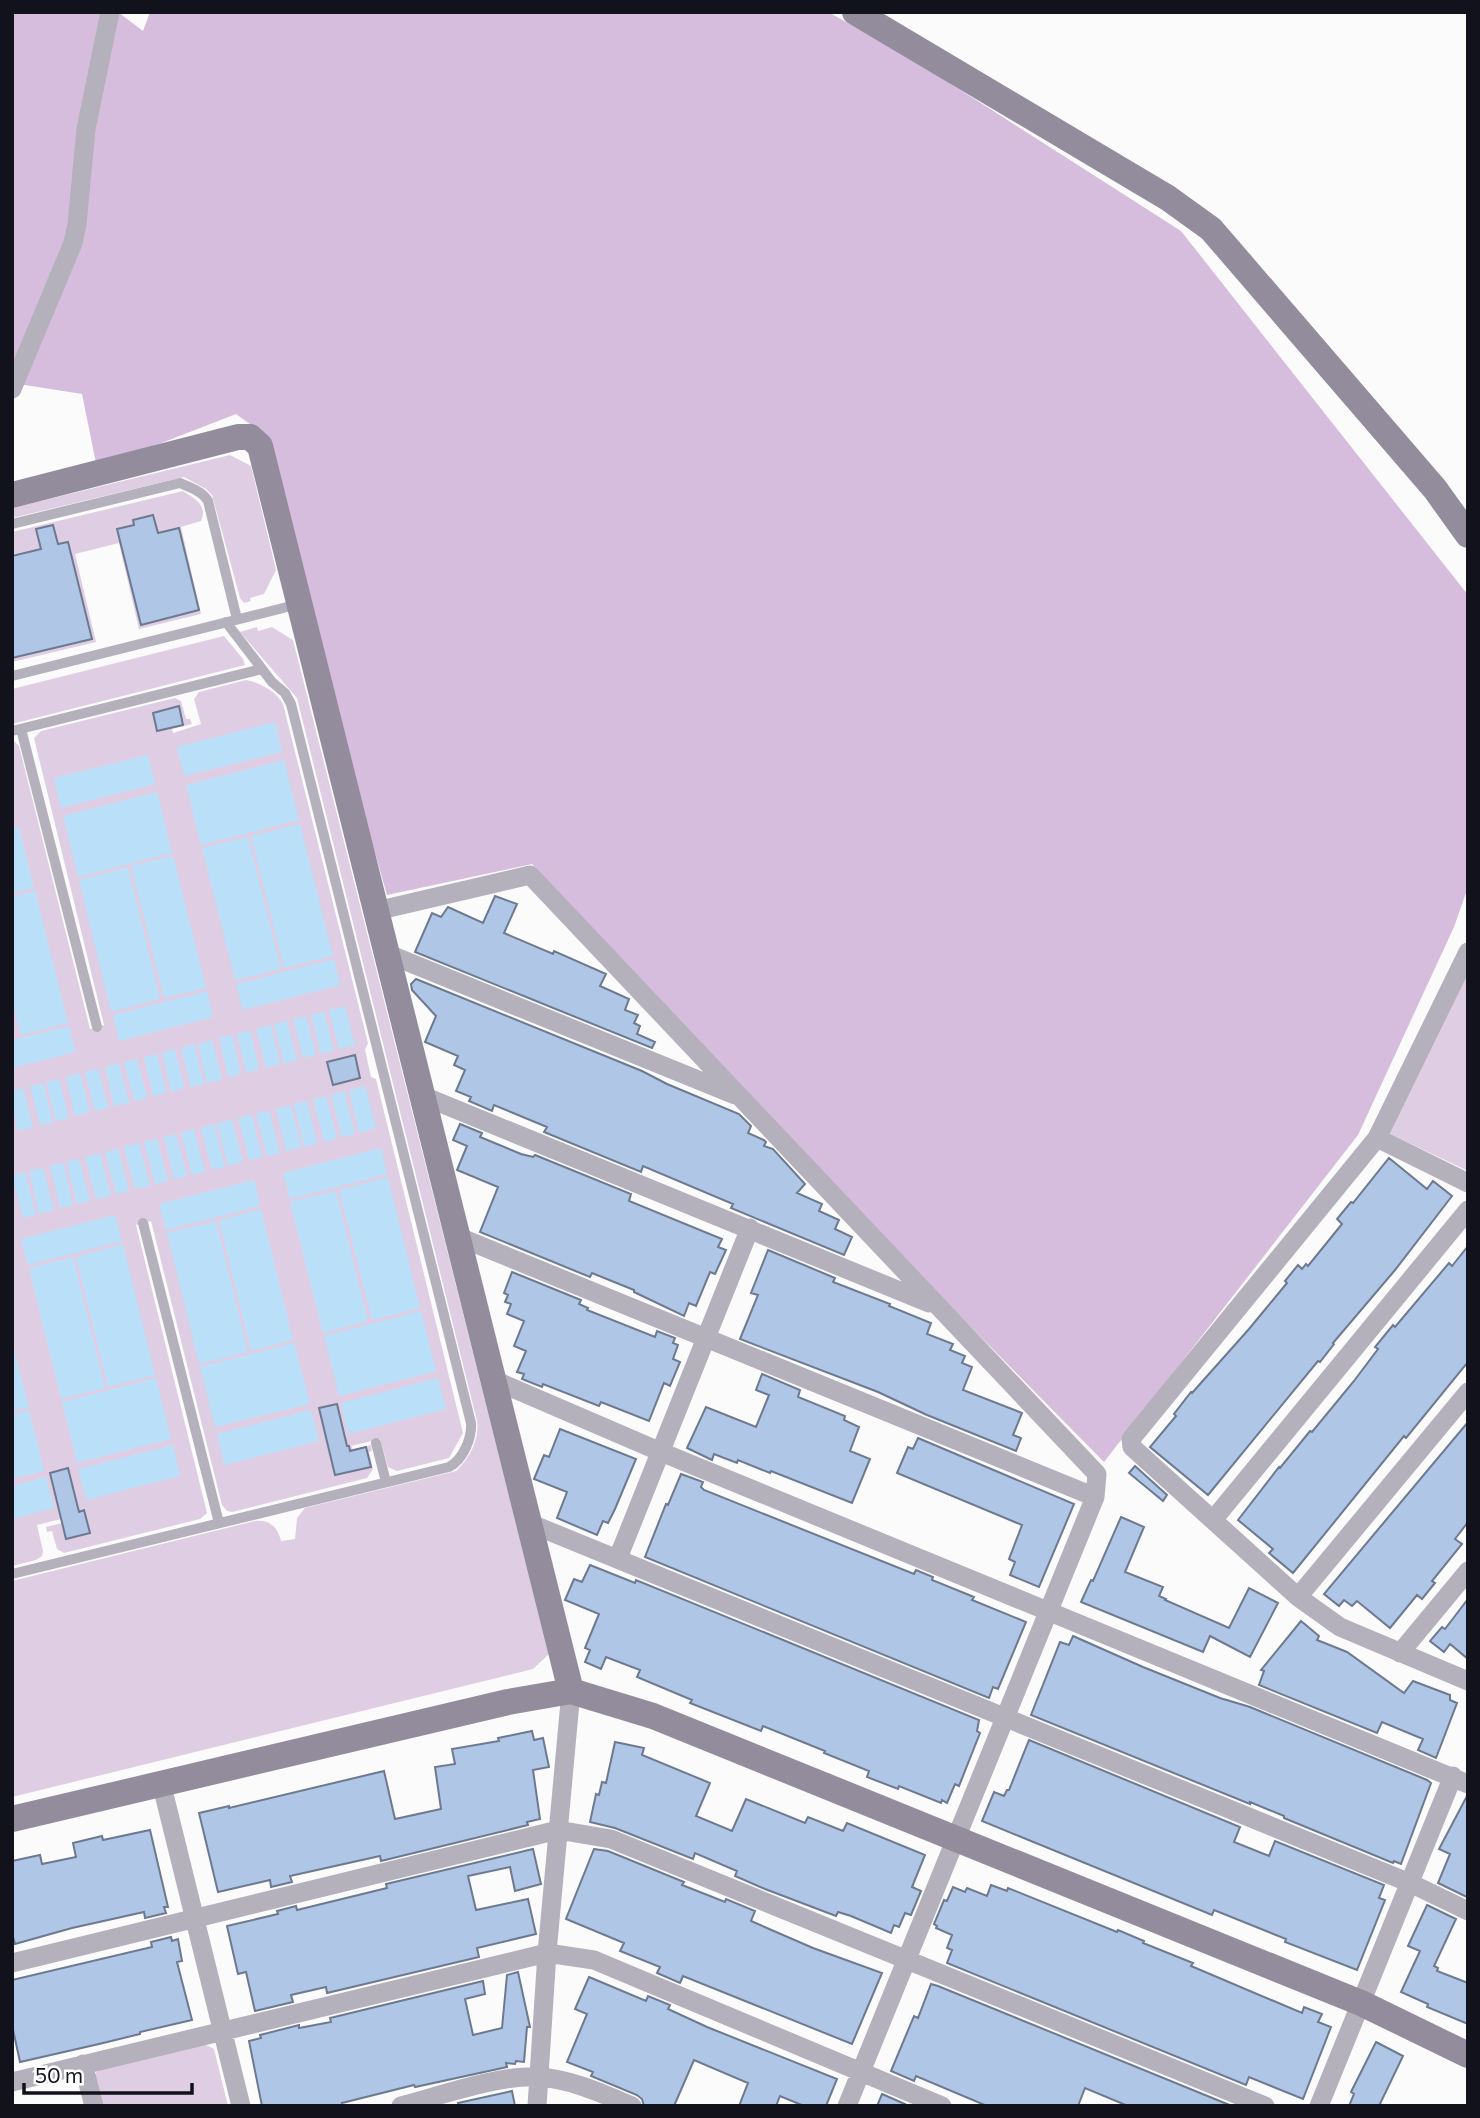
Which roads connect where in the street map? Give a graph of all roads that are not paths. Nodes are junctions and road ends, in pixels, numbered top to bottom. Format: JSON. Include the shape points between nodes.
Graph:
{"nodes":[{"id":1,"x":110,"y":12,"type":"edge"},
{"id":2,"x":855,"y":12,"type":"edge"},
{"id":3,"x":12,"y":388,"type":"edge"},
{"id":4,"x":12,"y":495,"type":"edge"},
{"id":5,"x":12,"y":524,"type":"edge"},
{"id":6,"x":1468,"y":535,"type":"edge"},
{"id":7,"x":300,"y":604,"type":"junction"},
{"id":8,"x":232,"y":621,"type":"junction"},
{"id":9,"x":262,"y":669,"type":"junction"},
{"id":10,"x":12,"y":676,"type":"edge"},
{"id":11,"x":17,"y":730,"type":"edge"},
{"id":12,"x":376,"y":911,"type":"junction"},
{"id":13,"x":1468,"y":952,"type":"edge"},
{"id":14,"x":386,"y":953,"type":"junction"},
{"id":15,"x":97,"y":1027,"type":"dead end"},
{"id":16,"x":421,"y":1095,"type":"junction"},
{"id":17,"x":740,"y":1097,"type":"junction"},
{"id":18,"x":1377,"y":1138,"type":"junction"},
{"id":19,"x":1468,"y":1183,"type":"edge"},
{"id":20,"x":1468,"y":1210,"type":"edge"},
{"id":21,"x":143,"y":1223,"type":"dead end"},
{"id":22,"x":750,"y":1228,"type":"junction"},
{"id":23,"x":459,"y":1237,"type":"junction"},
{"id":24,"x":935,"y":1305,"type":"junction"},
{"id":25,"x":706,"y":1338,"type":"junction"},
{"id":26,"x":494,"y":1380,"type":"junction"},
{"id":27,"x":1468,"y":1392,"type":"edge"},
{"id":28,"x":376,"y":1443,"type":"dead end"},
{"id":29,"x":661,"y":1452,"type":"junction"},
{"id":30,"x":386,"y":1482,"type":"junction"},
{"id":31,"x":1095,"y":1497,"type":"junction"},
{"id":32,"x":1213,"y":1520,"type":"junction"},
{"id":33,"x":219,"y":1523,"type":"junction"},
{"id":34,"x":529,"y":1523,"type":"junction"},
{"id":35,"x":618,"y":1558,"type":"junction"},
{"id":36,"x":1468,"y":1571,"type":"edge"},
{"id":37,"x":12,"y":1574,"type":"edge"},
{"id":38,"x":1298,"y":1597,"type":"junction"},
{"id":39,"x":1048,"y":1610,"type":"junction"},
{"id":40,"x":1400,"y":1653,"type":"junction"},
{"id":41,"x":1468,"y":1681,"type":"edge"},
{"id":42,"x":571,"y":1691,"type":"junction"},
{"id":43,"x":1005,"y":1718,"type":"junction"},
{"id":44,"x":1460,"y":1780,"type":"edge"},
{"id":45,"x":162,"y":1782,"type":"junction"},
{"id":46,"x":12,"y":1819,"type":"edge"},
{"id":47,"x":558,"y":1830,"type":"junction"},
{"id":48,"x":956,"y":1839,"type":"junction"},
{"id":49,"x":1410,"y":1883,"type":"junction"},
{"id":50,"x":1468,"y":1911,"type":"edge"},
{"id":51,"x":195,"y":1917,"type":"junction"},
{"id":52,"x":547,"y":1953,"type":"junction"},
{"id":53,"x":906,"y":1960,"type":"junction"},
{"id":54,"x":12,"y":1963,"type":"edge"},
{"id":55,"x":1361,"y":2003,"type":"junction"},
{"id":56,"x":223,"y":2032,"type":"junction"},
{"id":57,"x":1468,"y":2055,"type":"edge"},
{"id":58,"x":83,"y":2064,"type":"junction"},
{"id":59,"x":860,"y":2072,"type":"junction"},
{"id":60,"x":540,"y":2077,"type":"junction"},
{"id":61,"x":12,"y":2082,"type":"edge"},
{"id":62,"x":94,"y":2106,"type":"edge"},
{"id":63,"x":241,"y":2106,"type":"edge"},
{"id":64,"x":401,"y":2106,"type":"edge"},
{"id":65,"x":537,"y":2106,"type":"edge"},
{"id":66,"x":632,"y":2106,"type":"edge"},
{"id":67,"x":846,"y":2106,"type":"edge"},
{"id":68,"x":942,"y":2106,"type":"edge"},
{"id":69,"x":1265,"y":2106,"type":"edge"},
{"id":70,"x":1319,"y":2106,"type":"edge"}],
"edges":[{"from":1,"to":3,"type":"street","via":[[86,129],[77,224]]},
{"from":2,"to":6,"type":"street","via":[[1168,198],[1211,229],[1435,489]]},
{"from":4,"to":7,"type":"street","via":[[250,437],[260,446]]},
{"from":5,"to":8,"type":"lane","via":[[186,485],[208,501]]},
{"from":7,"to":8,"type":"lane"},
{"from":7,"to":12,"type":"street"},
{"from":8,"to":9,"type":"lane"},
{"from":8,"to":10,"type":"lane"},
{"from":9,"to":11,"type":"lane"},
{"from":9,"to":30,"type":"lane","via":[[291,704],[471,1423],[470,1437],[455,1464]]},
{"from":11,"to":15,"type":"lane"},
{"from":12,"to":14,"type":"street"},
{"from":12,"to":17,"type":"street","via":[[530,875]]},
{"from":13,"to":18,"type":"street"},
{"from":14,"to":16,"type":"street"},
{"from":14,"to":17,"type":"street"},
{"from":16,"to":22,"type":"street"},
{"from":16,"to":23,"type":"street"},
{"from":17,"to":24,"type":"street"},
{"from":18,"to":19,"type":"street"},
{"from":18,"to":32,"type":"street","via":[[1131,1439],[1132,1447]]},
{"from":20,"to":32,"type":"street"},
{"from":21,"to":33,"type":"lane"},
{"from":22,"to":24,"type":"street"},
{"from":22,"to":25,"type":"street"},
{"from":23,"to":25,"type":"street"},
{"from":23,"to":26,"type":"street"},
{"from":24,"to":31,"type":"street","via":[[1097,1474]]},
{"from":25,"to":29,"type":"street"},
{"from":25,"to":31,"type":"street"},
{"from":26,"to":29,"type":"street"},
{"from":26,"to":34,"type":"street"},
{"from":27,"to":38,"type":"street"},
{"from":28,"to":30,"type":"lane"},
{"from":29,"to":35,"type":"street"},
{"from":29,"to":39,"type":"street"},
{"from":30,"to":33,"type":"lane"},
{"from":31,"to":39,"type":"street"},
{"from":32,"to":38,"type":"street"},
{"from":33,"to":37,"type":"lane"},
{"from":34,"to":35,"type":"street"},
{"from":34,"to":42,"type":"street"},
{"from":35,"to":43,"type":"street"},
{"from":36,"to":40,"type":"street"},
{"from":38,"to":40,"type":"street","via":[[1340,1627]]},
{"from":39,"to":43,"type":"street"},
{"from":39,"to":44,"type":"street"},
{"from":40,"to":41,"type":"street"},
{"from":42,"to":45,"type":"street"},
{"from":42,"to":47,"type":"street"},
{"from":42,"to":48,"type":"street","via":[[653,1716]]},
{"from":43,"to":48,"type":"street"},
{"from":43,"to":49,"type":"street"},
{"from":44,"to":49,"type":"street"},
{"from":45,"to":46,"type":"street"},
{"from":45,"to":51,"type":"street"},
{"from":47,"to":51,"type":"street"},
{"from":47,"to":52,"type":"street"},
{"from":47,"to":53,"type":"street","via":[[611,1839]]},
{"from":48,"to":53,"type":"street"},
{"from":48,"to":55,"type":"street"},
{"from":49,"to":50,"type":"street"},
{"from":49,"to":55,"type":"street"},
{"from":51,"to":54,"type":"street"},
{"from":51,"to":56,"type":"street"},
{"from":52,"to":56,"type":"street"},
{"from":52,"to":59,"type":"street","via":[[594,1960]]},
{"from":52,"to":60,"type":"street"},
{"from":53,"to":59,"type":"street"},
{"from":53,"to":69,"type":"street"},
{"from":55,"to":57,"type":"street"},
{"from":55,"to":70,"type":"street"},
{"from":56,"to":58,"type":"street"},
{"from":56,"to":63,"type":"street"},
{"from":58,"to":61,"type":"street"},
{"from":58,"to":62,"type":"street"},
{"from":59,"to":67,"type":"street"},
{"from":59,"to":68,"type":"street"},
{"from":60,"to":64,"type":"street","via":[[510,2078]]},
{"from":60,"to":65,"type":"street"},
{"from":60,"to":66,"type":"street","via":[[589,2088]]}]}
